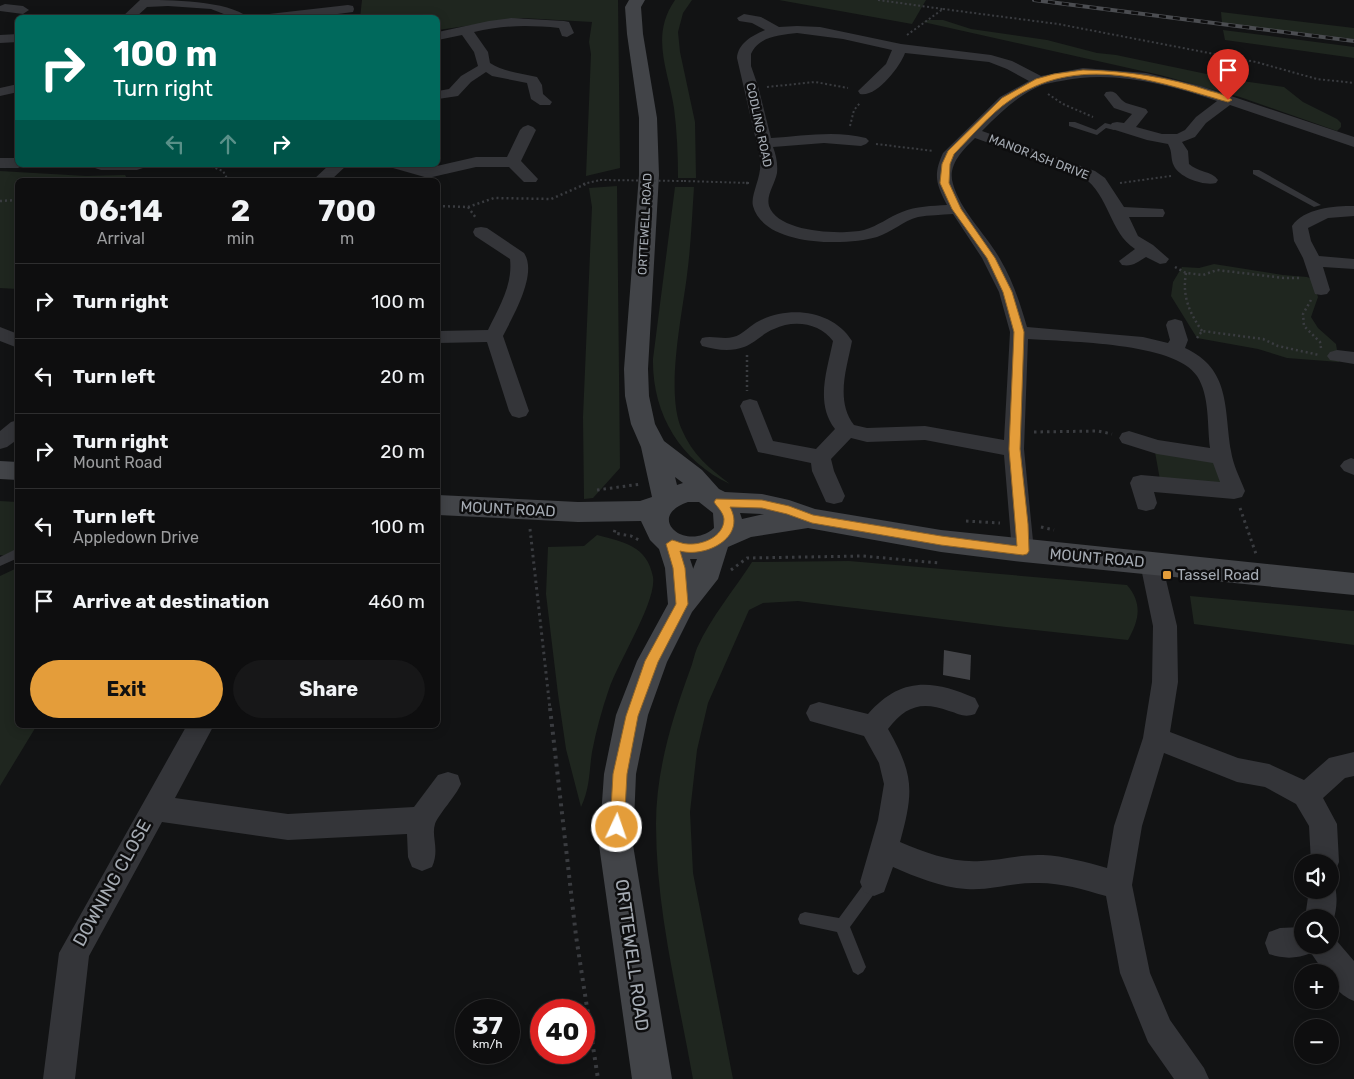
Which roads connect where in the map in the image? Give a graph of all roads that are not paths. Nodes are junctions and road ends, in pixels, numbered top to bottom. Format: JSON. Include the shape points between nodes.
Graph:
{"nodes":[{"id":1,"x":637,"y":0,"type":"edge"},
{"id":2,"x":145,"y":2,"type":"edge"},
{"id":3,"x":4,"y":6,"type":"edge"},
{"id":4,"x":351,"y":9,"type":"edge"},
{"id":5,"x":23,"y":10,"type":"dead end"},
{"id":6,"x":130,"y":15,"type":"edge"},
{"id":7,"x":240,"y":15,"type":"edge"},
{"id":8,"x":296,"y":15,"type":"edge"},
{"id":9,"x":744,"y":18,"type":"dead end"},
{"id":10,"x":466,"y":31,"type":"junction"},
{"id":11,"x":778,"y":32,"type":"junction"},
{"id":12,"x":567,"y":33,"type":"dead end"},
{"id":13,"x":1,"y":36,"type":"edge"},
{"id":14,"x":440,"y":36,"type":"edge"},
{"id":15,"x":15,"y":38,"type":"edge"},
{"id":16,"x":899,"y":48,"type":"junction"},
{"id":17,"x":487,"y":66,"type":"junction"},
{"id":18,"x":1039,"y":81,"type":"junction"},
{"id":19,"x":848,"y":88,"type":"road end"},
{"id":20,"x":15,"y":89,"type":"edge"},
{"id":21,"x":0,"y":92,"type":"edge"},
{"id":22,"x":440,"y":95,"type":"edge"},
{"id":23,"x":1111,"y":95,"type":"dead end"},
{"id":24,"x":1228,"y":100,"type":"junction"},
{"id":25,"x":545,"y":102,"type":"dead end"},
{"id":26,"x":1072,"y":124,"type":"dead end"},
{"id":27,"x":1122,"y":127,"type":"junction"},
{"id":28,"x":528,"y":130,"type":"dead end"},
{"id":29,"x":972,"y":132,"type":"junction"},
{"id":30,"x":1172,"y":139,"type":"junction"},
{"id":31,"x":854,"y":140,"type":"road end"},
{"id":32,"x":1354,"y":142,"type":"edge"},
{"id":33,"x":763,"y":143,"type":"junction"},
{"id":34,"x":513,"y":162,"type":"junction"},
{"id":35,"x":0,"y":163,"type":"edge"},
{"id":36,"x":15,"y":163,"type":"edge"},
{"id":37,"x":337,"y":167,"type":"edge"},
{"id":38,"x":406,"y":167,"type":"edge"},
{"id":39,"x":1256,"y":172,"type":"dead end"},
{"id":40,"x":323,"y":178,"type":"edge"},
{"id":41,"x":530,"y":179,"type":"dead end"},
{"id":42,"x":1210,"y":180,"type":"dead end"},
{"id":43,"x":1323,"y":208,"type":"junction"},
{"id":44,"x":957,"y":209,"type":"junction"},
{"id":45,"x":1354,"y":211,"type":"edge"},
{"id":46,"x":1119,"y":212,"type":"junction"},
{"id":47,"x":1157,"y":213,"type":"dead end"},
{"id":48,"x":485,"y":241,"type":"dead end"},
{"id":49,"x":1128,"y":261,"type":"dead end"},
{"id":50,"x":1313,"y":261,"type":"junction"},
{"id":51,"x":1354,"y":264,"type":"edge"},
{"id":52,"x":1315,"y":282,"type":"road end"},
{"id":53,"x":1175,"y":325,"type":"dead end"},
{"id":54,"x":1019,"y":332,"type":"junction"},
{"id":55,"x":0,"y":333,"type":"edge"},
{"id":56,"x":494,"y":336,"type":"junction"},
{"id":57,"x":440,"y":337,"type":"edge"},
{"id":58,"x":15,"y":340,"type":"edge"},
{"id":59,"x":709,"y":342,"type":"dead end"},
{"id":60,"x":1179,"y":353,"type":"junction"},
{"id":61,"x":750,"y":406,"type":"road end"},
{"id":62,"x":518,"y":414,"type":"dead end"},
{"id":63,"x":15,"y":430,"type":"edge"},
{"id":64,"x":847,"y":430,"type":"junction"},
{"id":65,"x":1129,"y":438,"type":"road end"},
{"id":66,"x":1015,"y":440,"type":"junction"},
{"id":67,"x":0,"y":442,"type":"edge"},
{"id":68,"x":654,"y":448,"type":"junction"},
{"id":69,"x":820,"y":457,"type":"junction"},
{"id":70,"x":1222,"y":457,"type":"junction"},
{"id":71,"x":0,"y":470,"type":"edge"},
{"id":72,"x":15,"y":471,"type":"edge"},
{"id":73,"x":657,"y":496,"type":"junction"},
{"id":74,"x":834,"y":496,"type":"dead end"},
{"id":75,"x":715,"y":499,"type":"junction"},
{"id":76,"x":1146,"y":502,"type":"dead end"},
{"id":77,"x":440,"y":505,"type":"edge"},
{"id":78,"x":578,"y":512,"type":"junction"},
{"id":79,"x":812,"y":519,"type":"junction"},
{"id":80,"x":719,"y":540,"type":"junction"},
{"id":81,"x":667,"y":541,"type":"junction"},
{"id":82,"x":1023,"y":551,"type":"junction"},
{"id":83,"x":15,"y":554,"type":"edge"},
{"id":84,"x":0,"y":562,"type":"edge"},
{"id":85,"x":1151,"y":563,"type":"junction"},
{"id":86,"x":1354,"y":584,"type":"edge"},
{"id":87,"x":682,"y":604,"type":"junction"},
{"id":88,"x":966,"y":706,"type":"dead end"},
{"id":89,"x":819,"y":713,"type":"dead end"},
{"id":90,"x":874,"y":727,"type":"junction"},
{"id":91,"x":200,"y":728,"type":"edge"},
{"id":92,"x":1156,"y":738,"type":"junction"},
{"id":93,"x":1354,"y":764,"type":"edge"},
{"id":94,"x":448,"y":784,"type":"dead end"},
{"id":95,"x":1306,"y":795,"type":"junction"},
{"id":96,"x":154,"y":808,"type":"junction"},
{"id":97,"x":421,"y":820,"type":"junction"},
{"id":98,"x":885,"y":850,"type":"junction"},
{"id":99,"x":1325,"y":854,"type":"edge"},
{"id":100,"x":422,"y":857,"type":"dead end"},
{"id":101,"x":874,"y":882,"type":"joint"},
{"id":102,"x":1118,"y":885,"type":"junction"},
{"id":103,"x":805,"y":919,"type":"dead end"},
{"id":104,"x":842,"y":926,"type":"junction"},
{"id":105,"x":1329,"y":954,"type":"edge"},
{"id":106,"x":858,"y":967,"type":"dead end"},
{"id":107,"x":1354,"y":986,"type":"edge"},
{"id":108,"x":59,"y":1079,"type":"edge"},
{"id":109,"x":652,"y":1079,"type":"edge"},
{"id":110,"x":1193,"y":1079,"type":"edge"}],
"edges":[{"from":1,"to":68,"type":"street","name":"ORTTEWELL ROAD","via":[[633,7],[648,118],[649,175],[637,396],[643,424]]},
{"from":2,"to":6,"type":"street"},
{"from":2,"to":7,"type":"street","via":[[209,3],[237,10]]},
{"from":3,"to":5,"type":"street"},
{"from":4,"to":8,"type":"street"},
{"from":9,"to":11,"type":"street"},
{"from":10,"to":12,"type":"street","via":[[479,26],[524,22],[564,25]]},
{"from":10,"to":14,"type":"street"},
{"from":10,"to":17,"type":"street"},
{"from":11,"to":16,"type":"street","name":"CODLING ROAD","via":[[808,29],[831,32]]},
{"from":11,"to":33,"type":"street","name":"CODLING ROAD","via":[[755,40],[744,55]]},
{"from":13,"to":15,"type":"street"},
{"from":16,"to":18,"type":"street","name":"CODLING ROAD","via":[[1001,62]]},
{"from":16,"to":19,"type":"street","via":[[898,58],[864,95]]},
{"from":17,"to":22,"type":"street","via":[[466,79],[453,94]]},
{"from":17,"to":25,"type":"street","via":[[497,73],[536,75],[536,96]]},
{"from":18,"to":24,"type":"street","via":[[1083,72],[1113,73],[1146,77]]},
{"from":18,"to":29,"type":"street","via":[[1005,100]]},
{"from":20,"to":21,"type":"street"},
{"from":23,"to":27,"type":"street","via":[[1119,104],[1141,112]]},
{"from":24,"to":30,"type":"street","via":[[1200,121],[1188,135]]},
{"from":24,"to":32,"type":"street"},
{"from":26,"to":27,"type":"lane","via":[[1097,133],[1105,125]]},
{"from":27,"to":30,"type":"street","via":[[1151,137]]},
{"from":28,"to":34,"type":"street"},
{"from":29,"to":44,"type":"street","via":[[950,153],[946,164],[944,183]]},
{"from":29,"to":46,"type":"street","name":"MANOR ASH DRIVE","via":[[1089,174],[1099,181]]},
{"from":30,"to":42,"type":"street","via":[[1180,152],[1181,165],[1188,172]]},
{"from":31,"to":33,"type":"street"},
{"from":33,"to":44,"type":"street","name":"CODLING ROAD","via":[[769,160],[761,206],[781,226],[799,233],[849,237],[868,235],[916,213]]},
{"from":34,"to":38,"type":"street","via":[[476,162],[428,173]]},
{"from":34,"to":41,"type":"street"},
{"from":35,"to":36,"type":"street"},
{"from":37,"to":40,"type":"street"},
{"from":39,"to":43,"type":"lane"},
{"from":43,"to":45,"type":"street"},
{"from":43,"to":50,"type":"street","via":[[1300,226],[1299,235]]},
{"from":44,"to":54,"type":"street","via":[[991,258],[1008,292]]},
{"from":46,"to":47,"type":"street"},
{"from":46,"to":49,"type":"street","name":"MANOR ASH DRIVE","via":[[1131,239],[1153,254]]},
{"from":48,"to":56,"type":"street","via":[[518,257],[520,272],[512,300]]},
{"from":50,"to":51,"type":"street"},
{"from":50,"to":52,"type":"street"},
{"from":53,"to":60,"type":"street"},
{"from":54,"to":60,"type":"street","via":[[1143,342]]},
{"from":54,"to":66,"type":"street"},
{"from":55,"to":58,"type":"street"},
{"from":56,"to":57,"type":"street"},
{"from":56,"to":62,"type":"street"},
{"from":59,"to":64,"type":"street","via":[[736,343],[747,336],[761,319],[800,319],[827,324],[843,340],[833,392],[835,412]]},
{"from":60,"to":70,"type":"street","via":[[1202,367],[1211,381],[1217,404]]},
{"from":61,"to":69,"type":"street","via":[[765,447]]},
{"from":63,"to":67,"type":"street"},
{"from":64,"to":66,"type":"street","via":[[867,435],[925,434]]},
{"from":64,"to":69,"type":"street"},
{"from":65,"to":70,"type":"street"},
{"from":66,"to":82,"type":"street"},
{"from":68,"to":73,"type":"street","name":"ORTTEWELL ROAD","via":[[664,480]]},
{"from":68,"to":75,"type":"street","name":"ORTTEWELL ROAD","via":[[693,477]]},
{"from":69,"to":74,"type":"street"},
{"from":70,"to":76,"type":"street","via":[[1234,490],[1142,483]]},
{"from":71,"to":72,"type":"street"},
{"from":73,"to":75,"type":"street","via":[[687,492]]},
{"from":73,"to":78,"type":"street","name":"MOUNT ROAD","via":[[641,512]]},
{"from":73,"to":81,"type":"street","via":[[655,527]]},
{"from":75,"to":79,"type":"street","name":"MOUNT ROAD","via":[[762,504]]},
{"from":75,"to":80,"type":"street","via":[[726,510],[729,519],[728,528]]},
{"from":77,"to":78,"type":"street","name":"MOUNT ROAD"},
{"from":78,"to":81,"type":"street","name":"MOUNT ROAD","via":[[641,529]]},
{"from":79,"to":80,"type":"street","name":"MOUNT ROAD","via":[[748,527]]},
{"from":79,"to":82,"type":"street","name":"MOUNT ROAD"},
{"from":80,"to":81,"type":"street","via":[[702,548],[687,548]]},
{"from":80,"to":87,"type":"street","name":"ORTTEWELL ROAD","via":[[708,571]]},
{"from":81,"to":87,"type":"street","via":[[679,568]]},
{"from":82,"to":85,"type":"street","name":"MOUNT ROAD"},
{"from":83,"to":84,"type":"lane"},
{"from":85,"to":86,"type":"street","name":"MOUNT ROAD"},
{"from":85,"to":92,"type":"street","via":[[1165,626],[1165,682]]},
{"from":87,"to":109,"type":"street","name":"ORTTEWELL ROAD","via":[[652,661],[642,688],[632,716],[620,774],[616,845]]},
{"from":88,"to":90,"type":"street","via":[[948,699],[909,697],[894,704]]},
{"from":89,"to":90,"type":"street"},
{"from":90,"to":98,"type":"street","via":[[892,761],[897,784]]},
{"from":91,"to":96,"type":"street","name":"DOWNING CLOSE"},
{"from":92,"to":95,"type":"street","via":[[1237,770],[1269,776]]},
{"from":92,"to":102,"type":"street","via":[[1128,826]]},
{"from":93,"to":95,"type":"street","via":[[1338,767]]},
{"from":94,"to":97,"type":"street"},
{"from":95,"to":99,"type":"street","via":[[1324,824]]},
{"from":96,"to":97,"type":"street","name":"DOWNING CLOSE","via":[[288,827]]},
{"from":96,"to":108,"type":"street","name":"DOWNING CLOSE","via":[[74,953]]},
{"from":97,"to":100,"type":"street"},
{"from":98,"to":101,"type":"street"},
{"from":98,"to":102,"type":"street","via":[[934,870],[957,874],[1042,869]]},
{"from":101,"to":104,"type":"lane"},
{"from":102,"to":110,"type":"street","via":[[1135,973],[1159,1031]]},
{"from":103,"to":104,"type":"lane"},
{"from":104,"to":106,"type":"lane"},
{"from":105,"to":107,"type":"street"}]}
